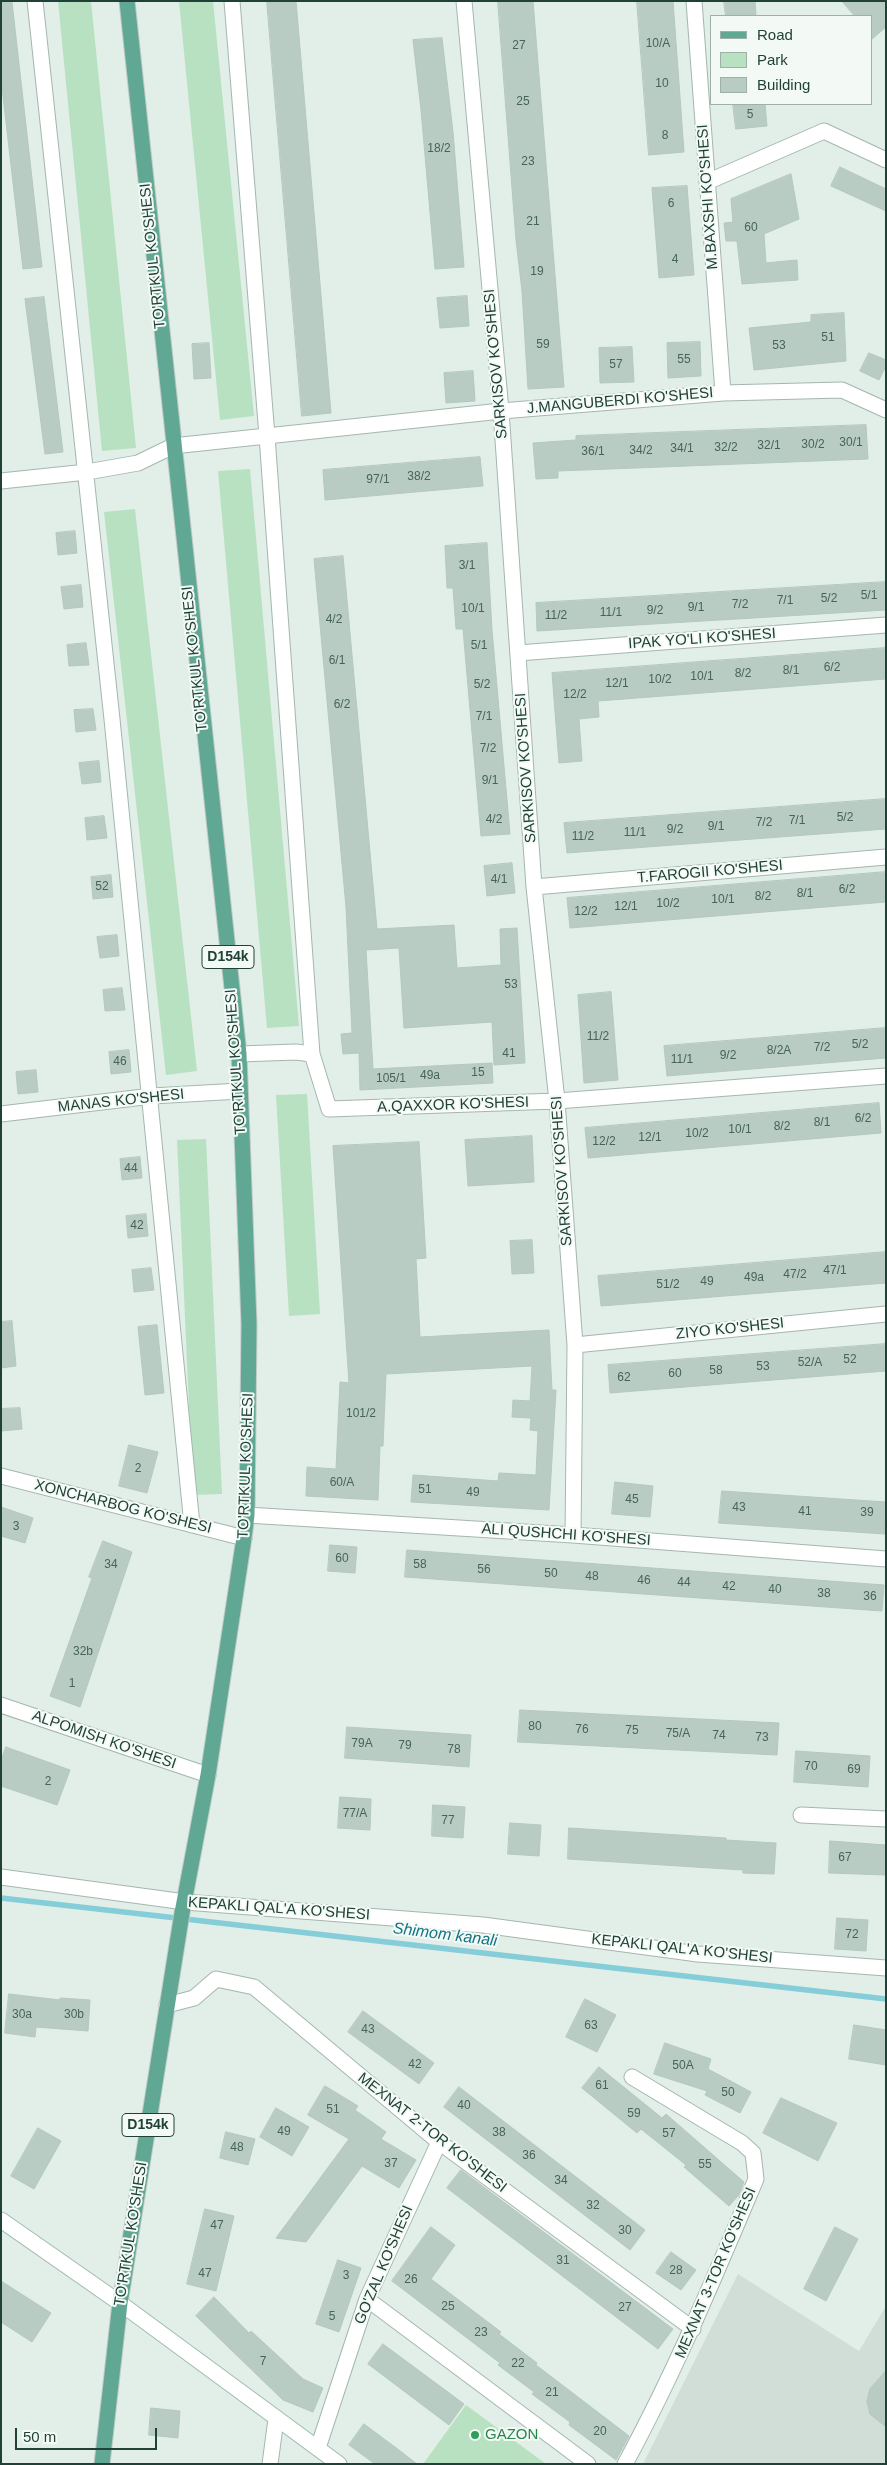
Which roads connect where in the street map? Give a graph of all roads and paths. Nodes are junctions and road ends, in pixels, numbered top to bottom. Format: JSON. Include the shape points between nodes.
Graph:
{"nodes":[{"id":1,"x":35,"y":1,"type":"edge"},
{"id":2,"x":127,"y":1,"type":"edge"},
{"id":3,"x":232,"y":1,"type":"edge"},
{"id":4,"x":464,"y":1,"type":"edge"},
{"id":5,"x":694,"y":1,"type":"edge"},
{"id":6,"x":886,"y":160,"type":"edge"},
{"id":7,"x":707,"y":182,"type":"junction"},
{"id":8,"x":723,"y":393,"type":"junction"},
{"id":9,"x":886,"y":410,"type":"edge"},
{"id":10,"x":501,"y":411,"type":"junction"},
{"id":11,"x":267,"y":436,"type":"junction"},
{"id":12,"x":173,"y":446,"type":"junction"},
{"id":13,"x":87,"y":472,"type":"junction"},
{"id":14,"x":1,"y":481,"type":"edge"},
{"id":15,"x":886,"y":625,"type":"edge"},
{"id":16,"x":518,"y":653,"type":"junction"},
{"id":17,"x":886,"y":857,"type":"edge"},
{"id":18,"x":534,"y":887,"type":"junction"},
{"id":19,"x":239,"y":1054,"type":"junction"},
{"id":20,"x":312,"y":1054,"type":"junction"},
{"id":21,"x":886,"y":1076,"type":"edge"},
{"id":22,"x":240,"y":1091,"type":"junction"},
{"id":23,"x":152,"y":1096,"type":"junction"},
{"id":24,"x":557,"y":1101,"type":"junction"},
{"id":25,"x":1,"y":1114,"type":"edge"},
{"id":26,"x":886,"y":1314,"type":"edge"},
{"id":27,"x":575,"y":1345,"type":"junction"},
{"id":28,"x":1,"y":1476,"type":"edge"},
{"id":29,"x":247,"y":1515,"type":"junction"},
{"id":30,"x":192,"y":1525,"type":"junction"},
{"id":31,"x":572,"y":1535,"type":"junction"},
{"id":32,"x":244,"y":1538,"type":"junction"},
{"id":33,"x":886,"y":1559,"type":"edge"},
{"id":34,"x":1,"y":1705,"type":"edge"},
{"id":35,"x":208,"y":1775,"type":"junction"},
{"id":36,"x":801,"y":1815,"type":"dead end"},
{"id":37,"x":886,"y":1819,"type":"edge"},
{"id":38,"x":1,"y":1877,"type":"edge"},
{"id":39,"x":184,"y":1907,"type":"junction"},
{"id":40,"x":886,"y":1968,"type":"edge"},
{"id":41,"x":167,"y":2005,"type":"junction"},
{"id":42,"x":632,"y":2077,"type":"dead end"},
{"id":43,"x":439,"y":2142,"type":"junction"},
{"id":44,"x":1,"y":2220,"type":"edge"},
{"id":45,"x":367,"y":2299,"type":"junction"},
{"id":46,"x":120,"y":2303,"type":"junction"},
{"id":47,"x":693,"y":2329,"type":"junction"},
{"id":48,"x":276,"y":2418,"type":"junction"},
{"id":49,"x":318,"y":2448,"type":"junction"},
{"id":50,"x":102,"y":2464,"type":"edge"},
{"id":51,"x":270,"y":2464,"type":"edge"},
{"id":52,"x":339,"y":2464,"type":"edge"},
{"id":53,"x":588,"y":2464,"type":"edge"},
{"id":54,"x":625,"y":2464,"type":"edge"}],
"edges":[{"from":1,"to":13,"type":"street"},
{"from":2,"to":12,"type":"main road","name":"TO'RTKUL KO'SHESI","number":"D154k"},
{"from":3,"to":11,"type":"street"},
{"from":4,"to":10,"type":"street","name":"SARKISOV KO'SHESI"},
{"from":5,"to":7,"type":"street","name":"M.BAXSHI KO'SHESI"},
{"from":6,"to":7,"type":"street","via":[[824,131]]},
{"from":7,"to":8,"type":"street","name":"M.BAXSHI KO'SHESI"},
{"from":8,"to":9,"type":"street","name":"J.MANGUBERDI KO'SHESI","via":[[842,390]]},
{"from":8,"to":10,"type":"street","name":"J.MANGUBERDI KO'SHESI"},
{"from":10,"to":11,"type":"street","name":"J.MANGUBERDI KO'SHESI"},
{"from":10,"to":16,"type":"street","name":"SARKISOV KO'SHESI"},
{"from":11,"to":12,"type":"street","name":"J.MANGUBERDI KO'SHESI"},
{"from":11,"to":20,"type":"street"},
{"from":12,"to":13,"type":"street","via":[[138,464]]},
{"from":12,"to":19,"type":"main road","name":"TO'RTKUL KO'SHESI","number":"D154k"},
{"from":13,"to":14,"type":"street"},
{"from":13,"to":23,"type":"street"},
{"from":15,"to":16,"type":"street","name":"IPAK YO'LI KO'SHESI"},
{"from":16,"to":18,"type":"street","name":"SARKISOV KO'SHESI"},
{"from":17,"to":18,"type":"street","name":"T.FAROGII KO'SHESI"},
{"from":18,"to":24,"type":"street","name":"SARKISOV KO'SHESI"},
{"from":19,"to":20,"type":"street"},
{"from":19,"to":22,"type":"main road","name":"TO'RTKUL KO'SHESI","number":"D154k"},
{"from":20,"to":24,"type":"street","name":"A.QAXXOR KO'SHESI","via":[[329,1109]]},
{"from":21,"to":24,"type":"street","name":"A.QAXXOR KO'SHESI"},
{"from":22,"to":23,"type":"street","name":"MANAS KO'SHESI"},
{"from":22,"to":29,"type":"main road","name":"TO'RTKUL KO'SHESI","number":"D154k","via":[[249,1324]]},
{"from":23,"to":25,"type":"street","name":"MANAS KO'SHESI"},
{"from":23,"to":30,"type":"street"},
{"from":24,"to":27,"type":"street","name":"SARKISOV KO'SHESI"},
{"from":26,"to":27,"type":"street","name":"ZIYO KO'SHESI"},
{"from":27,"to":31,"type":"street","name":"SARKISOV KO'SHESI"},
{"from":28,"to":30,"type":"street","name":"XONCHARBOG KO'SHESI"},
{"from":29,"to":31,"type":"street","name":"ALI QUSHCHI KO'SHESI"},
{"from":29,"to":32,"type":"main road","name":"TO'RTKUL KO'SHESI","number":"D154k"},
{"from":30,"to":32,"type":"street","name":"XONCHARBOG KO'SHESI"},
{"from":31,"to":33,"type":"street","name":"ALI QUSHCHI KO'SHESI"},
{"from":32,"to":35,"type":"main road","name":"TO'RTKUL KO'SHESI","number":"D154k"},
{"from":34,"to":35,"type":"street","name":"ALPOMISH KO'SHESI"},
{"from":35,"to":39,"type":"main road","name":"TO'RTKUL KO'SHESI","number":"D154k"},
{"from":36,"to":37,"type":"street"},
{"from":38,"to":39,"type":"street","name":"KEPAKLI QAL'A KO'SHESI"},
{"from":39,"to":40,"type":"street","name":"KEPAKLI QAL'A KO'SHESI","via":[[483,1925],[698,1954]]},
{"from":39,"to":41,"type":"main road","name":"TO'RTKUL KO'SHESI","number":"D154k"},
{"from":41,"to":43,"type":"street","name":"MEXNAT 2-TOR KO'SHESI","via":[[194,1998],[216,1979],[254,1986]]},
{"from":41,"to":46,"type":"main road","name":"TO'RTKUL KO'SHESI","number":"D154k"},
{"from":42,"to":47,"type":"street","name":"MEXNAT 3-TOR KO'SHESI","via":[[742,2142],[753,2153],[756,2179]]},
{"from":43,"to":45,"type":"street","name":"GO'ZAL KO'SHESI"},
{"from":43,"to":47,"type":"street","name":"MEXNAT 2-TOR KO'SHESI"},
{"from":44,"to":46,"type":"street"},
{"from":45,"to":49,"type":"street","name":"GO'ZAL KO'SHESI"},
{"from":45,"to":53,"type":"street"},
{"from":46,"to":48,"type":"street"},
{"from":46,"to":50,"type":"main road","name":"TO'RTKUL KO'SHESI","number":"D154k"},
{"from":47,"to":54,"type":"street","name":"MEXNAT 3-TOR KO'SHESI"},
{"from":48,"to":49,"type":"street"},
{"from":48,"to":51,"type":"street"},
{"from":49,"to":52,"type":"street"}]}
